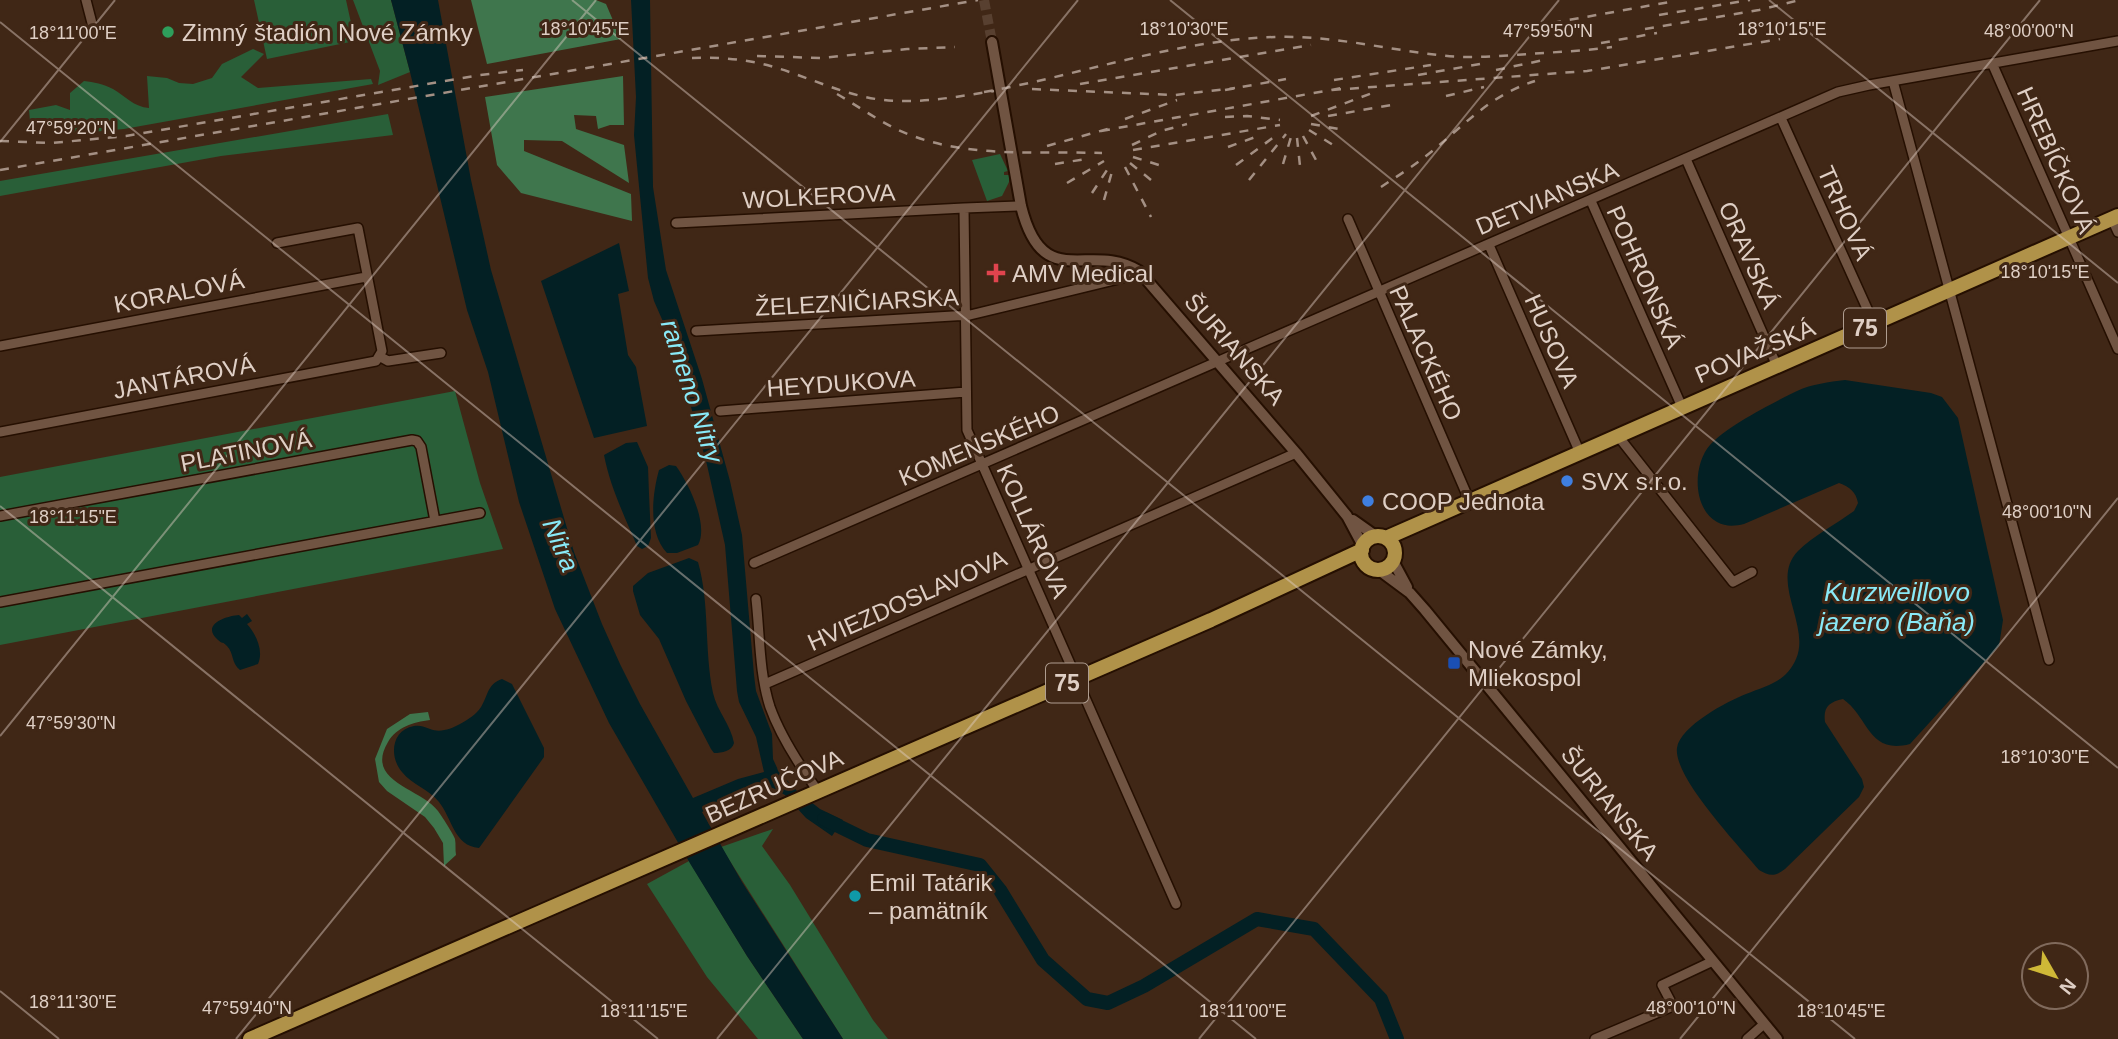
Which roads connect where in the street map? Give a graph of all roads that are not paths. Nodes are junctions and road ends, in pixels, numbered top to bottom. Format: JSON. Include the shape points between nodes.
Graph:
{"nodes":[{"id":1,"x":86,"y":0,"type":"edge"},
{"id":2,"x":94,"y":32,"type":"dead end"},
{"id":3,"x":992,"y":42,"type":"tunnel mouth"},
{"id":4,"x":2117,"y":43,"type":"edge"},
{"id":5,"x":1992,"y":63,"type":"junction"},
{"id":6,"x":1893,"y":80,"type":"junction"},
{"id":7,"x":1781,"y":118,"type":"junction"},
{"id":8,"x":1686,"y":159,"type":"junction"},
{"id":9,"x":1591,"y":201,"type":"junction"},
{"id":10,"x":1021,"y":206,"type":"junction"},
{"id":11,"x":964,"y":208,"type":"junction"},
{"id":12,"x":1348,"y":219,"type":"dead end"},
{"id":13,"x":2116,"y":222,"type":"edge"},
{"id":14,"x":676,"y":223,"type":"dead end"},
{"id":15,"x":2069,"y":238,"type":"junction"},
{"id":16,"x":277,"y":243,"type":"dead end"},
{"id":17,"x":1489,"y":245,"type":"junction"},
{"id":18,"x":1139,"y":271,"type":"junction"},
{"id":19,"x":366,"y":277,"type":"junction"},
{"id":20,"x":1951,"y":290,"type":"junction"},
{"id":21,"x":1378,"y":292,"type":"junction"},
{"id":22,"x":964,"y":315,"type":"junction"},
{"id":23,"x":1874,"y":324,"type":"junction"},
{"id":24,"x":696,"y":331,"type":"dead end"},
{"id":25,"x":0,"y":346,"type":"edge"},
{"id":26,"x":2118,"y":349,"type":"edge"},
{"id":27,"x":441,"y":352,"type":"dead end"},
{"id":28,"x":377,"y":358,"type":"junction"},
{"id":29,"x":1219,"y":362,"type":"junction"},
{"id":30,"x":1777,"y":366,"type":"junction"},
{"id":31,"x":966,"y":392,"type":"junction"},
{"id":32,"x":1682,"y":407,"type":"junction"},
{"id":33,"x":720,"y":411,"type":"dead end"},
{"id":34,"x":0,"y":432,"type":"edge"},
{"id":35,"x":1618,"y":436,"type":"junction"},
{"id":36,"x":1296,"y":453,"type":"junction"},
{"id":37,"x":1580,"y":453,"type":"junction"},
{"id":38,"x":983,"y":465,"type":"junction"},
{"id":39,"x":1470,"y":502,"type":"junction"},
{"id":40,"x":1449,"y":511,"type":"junction"},
{"id":41,"x":480,"y":513,"type":"dead end"},
{"id":42,"x":0,"y":516,"type":"edge"},
{"id":43,"x":1347,"y":516,"type":"junction"},
{"id":44,"x":435,"y":522,"type":"junction"},
{"id":45,"x":1381,"y":537,"type":"junction"},
{"id":46,"x":1363,"y":548,"type":"junction"},
{"id":47,"x":1394,"y":556,"type":"junction"},
{"id":48,"x":754,"y":563,"type":"dead end"},
{"id":49,"x":1028,"y":568,"type":"junction"},
{"id":50,"x":1373,"y":568,"type":"junction"},
{"id":51,"x":1316,"y":572,"type":"junction"},
{"id":52,"x":1752,"y":572,"type":"dead end"},
{"id":53,"x":1410,"y":593,"type":"junction"},
{"id":54,"x":756,"y":599,"type":"dead end"},
{"id":55,"x":0,"y":602,"type":"edge"},
{"id":56,"x":2049,"y":660,"type":"dead end"},
{"id":57,"x":1077,"y":678,"type":"junction"},
{"id":58,"x":765,"y":684,"type":"junction"},
{"id":59,"x":813,"y":790,"type":"junction"},
{"id":60,"x":1177,"y":904,"type":"dead end"},
{"id":61,"x":1713,"y":961,"type":"junction"},
{"id":62,"x":1764,"y":1024,"type":"junction"},
{"id":63,"x":250,"y":1039,"type":"edge"},
{"id":64,"x":1595,"y":1039,"type":"edge"},
{"id":65,"x":1747,"y":1039,"type":"edge"},
{"id":66,"x":1777,"y":1039,"type":"edge"}],
"edges":[{"from":1,"to":2,"type":"street"},
{"from":3,"to":10,"type":"street"},
{"from":4,"to":5,"type":"street","name":"DETVIANSKA"},
{"from":5,"to":6,"type":"street","name":"DETVIANSKA"},
{"from":5,"to":15,"type":"street","name":"HREBÍČKOVÁ"},
{"from":6,"to":7,"type":"street","name":"DETVIANSKA","via":[[1838,92]]},
{"from":6,"to":20,"type":"street"},
{"from":7,"to":8,"type":"street","name":"DETVIANSKA"},
{"from":7,"to":23,"type":"street","name":"TRHOVÁ"},
{"from":8,"to":9,"type":"street","name":"DETVIANSKA"},
{"from":8,"to":30,"type":"street","name":"ORAVSKÁ"},
{"from":9,"to":17,"type":"street","name":"DETVIANSKA"},
{"from":9,"to":32,"type":"street","name":"POHRONSKÁ"},
{"from":10,"to":11,"type":"street"},
{"from":10,"to":18,"type":"street","via":[[1031,237],[1048,254],[1068,261],[1120,263]]},
{"from":11,"to":14,"type":"street","name":"WOLKEROVA"},
{"from":11,"to":22,"type":"street","name":"KOLLÁROVA"},
{"from":12,"to":21,"type":"street","name":"PALACKÉHO"},
{"from":13,"to":15,"type":"main road","name":"POVAŽSKÁ","number":"75"},
{"from":15,"to":20,"type":"main road","name":"POVAŽSKÁ","number":"75"},
{"from":15,"to":26,"type":"street","name":"HREBÍČKOVÁ"},
{"from":16,"to":19,"type":"street","via":[[359,228]]},
{"from":17,"to":21,"type":"street","name":"DETVIANSKA"},
{"from":17,"to":37,"type":"street","name":"HUSOVA"},
{"from":18,"to":22,"type":"street","name":"ŽELEZNIČIARSKA"},
{"from":18,"to":29,"type":"street","name":"ŠURIANSKA"},
{"from":19,"to":25,"type":"street","name":"KORALOVÁ"},
{"from":19,"to":28,"type":"street","via":[[382,351]]},
{"from":20,"to":23,"type":"main road","name":"POVAŽSKÁ","number":"75"},
{"from":20,"to":56,"type":"street"},
{"from":21,"to":29,"type":"street","name":"DETVIANSKA"},
{"from":21,"to":39,"type":"street","name":"PALACKÉHO"},
{"from":22,"to":24,"type":"street","name":"ŽELEZNIČIARSKA"},
{"from":22,"to":31,"type":"street","name":"KOLLÁROVA"},
{"from":23,"to":30,"type":"main road","name":"POVAŽSKÁ","number":"75"},
{"from":27,"to":28,"type":"street","name":"JANTÁROVÁ","via":[[388,361]]},
{"from":28,"to":34,"type":"street","name":"JANTÁROVÁ"},
{"from":29,"to":36,"type":"street","name":"ŠURIANSKA"},
{"from":29,"to":38,"type":"street","name":"KOMENSKÉHO"},
{"from":30,"to":32,"type":"main road","name":"POVAŽSKÁ","number":"75"},
{"from":31,"to":33,"type":"street","name":"HEYDUKOVA"},
{"from":31,"to":38,"type":"street","name":"KOLLÁROVA","via":[[967,430]]},
{"from":32,"to":35,"type":"main road","name":"POVAŽSKÁ","number":"75"},
{"from":35,"to":37,"type":"main road","name":"POVAŽSKÁ","number":"75"},
{"from":35,"to":52,"type":"street","via":[[1733,582]]},
{"from":36,"to":43,"type":"street","name":"ŠURIANSKA"},
{"from":36,"to":49,"type":"street","name":"HVIEZDOSLAVOVA"},
{"from":37,"to":39,"type":"main road","name":"POVAŽSKÁ","number":"75","via":[[1553,470]]},
{"from":38,"to":48,"type":"street","name":"KOMENSKÉHO"},
{"from":38,"to":49,"type":"street","name":"KOLLÁROVA"},
{"from":39,"to":40,"type":"main road","name":"POVAŽSKÁ","number":"75"},
{"from":40,"to":45,"type":"main road","name":"POVAŽSKÁ","number":"75"},
{"from":40,"to":47,"type":"main road","name":"POVAŽSKÁ","number":"75","via":[[1416,533]]},
{"from":41,"to":44,"type":"street"},
{"from":42,"to":44,"type":"street","name":"PLATINOVÁ","via":[[412,440],[421,447]]},
{"from":43,"to":45,"type":"street","name":"ŠURIANSKA"},
{"from":43,"to":46,"type":"street","name":"ŠURIANSKA"},
{"from":44,"to":55,"type":"street"},
{"from":45,"to":46,"type":"main road","name":"BEZRUČOVA","number":"75","via":[[1369,540]]},
{"from":45,"to":47,"type":"main road","via":[[1392,544]]},
{"from":46,"to":50,"type":"main road","via":[[1363,559]]},
{"from":46,"to":51,"type":"main road","name":"BEZRUČOVA","number":"75"},
{"from":47,"to":50,"type":"main road","name":"BEZRUČOVA","number":"75","via":[[1387,568]]},
{"from":47,"to":53,"type":"street","name":"ŠURIANSKA"},
{"from":49,"to":57,"type":"street","name":"KOLLÁROVA"},
{"from":49,"to":58,"type":"street","name":"HVIEZDOSLAVOVA"},
{"from":50,"to":51,"type":"main road","name":"BEZRUČOVA","number":"75"},
{"from":50,"to":53,"type":"street","name":"ŠURIANSKA"},
{"from":51,"to":57,"type":"main road","name":"BEZRUČOVA","number":"75"},
{"from":53,"to":61,"type":"street","name":"ŠURIANSKA"},
{"from":54,"to":58,"type":"street"},
{"from":57,"to":59,"type":"main road","name":"BEZRUČOVA","number":"75"},
{"from":57,"to":60,"type":"street","name":"KOLLÁROVA"},
{"from":58,"to":59,"type":"street","via":[[777,722]]},
{"from":59,"to":63,"type":"main road","name":"BEZRUČOVA","number":"75","via":[[666,859]]},
{"from":61,"to":62,"type":"street","name":"ŠURIANSKA"},
{"from":61,"to":64,"type":"street","via":[[1662,985],[1673,1006]]},
{"from":62,"to":65,"type":"street"},
{"from":62,"to":66,"type":"street","name":"ŠURIANSKA"}]}
